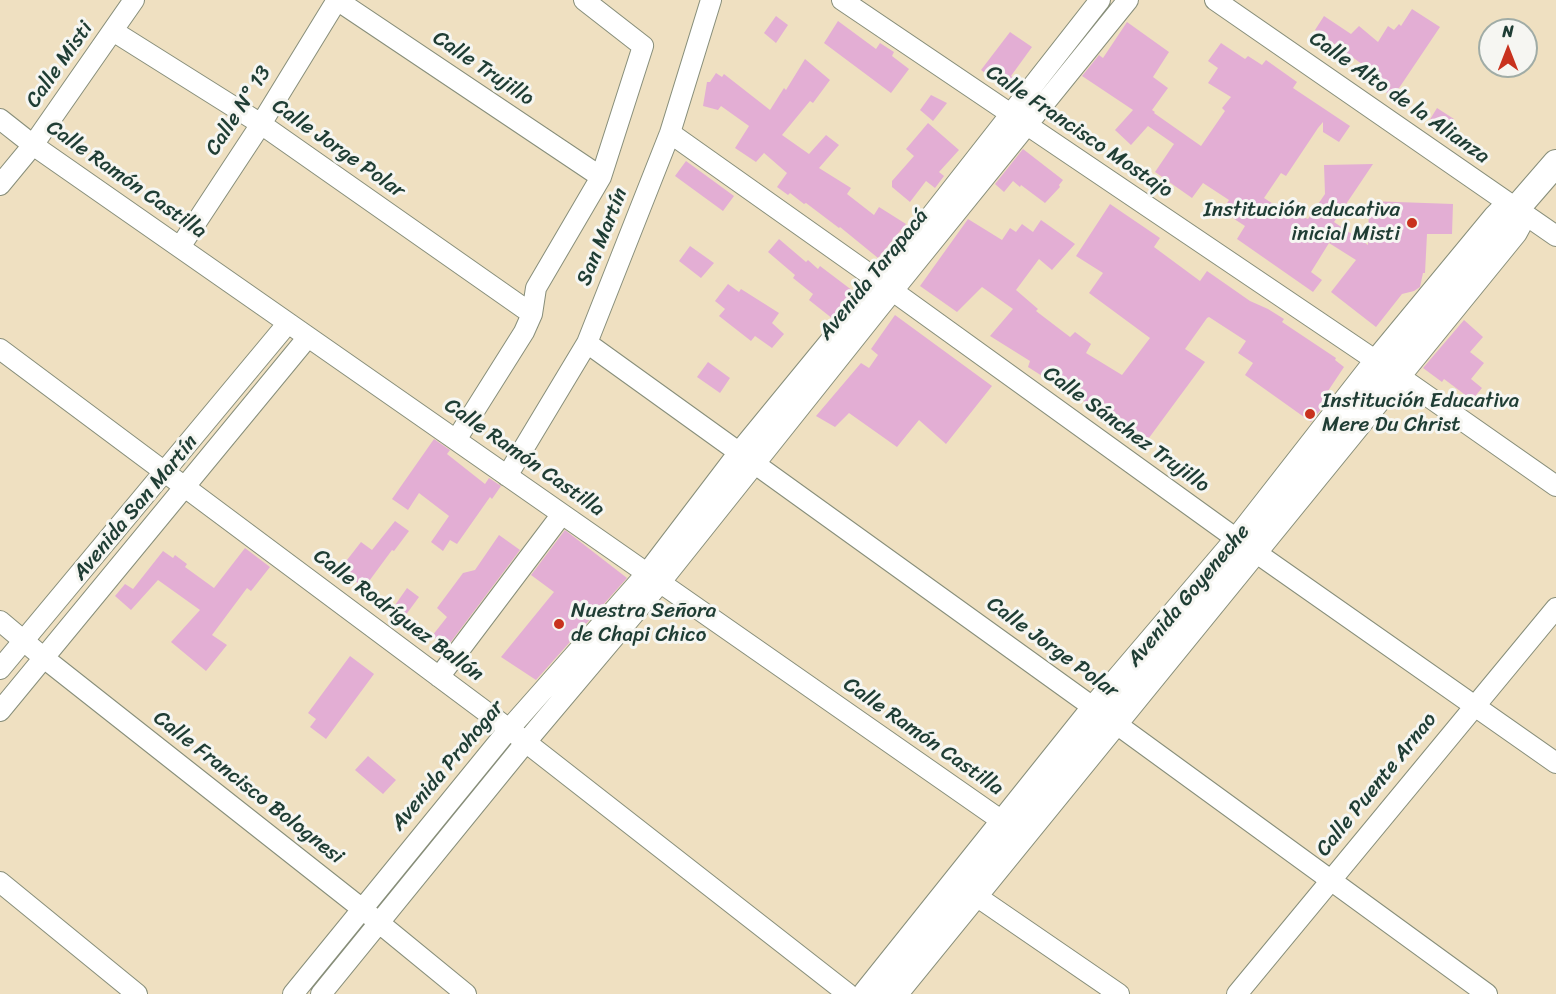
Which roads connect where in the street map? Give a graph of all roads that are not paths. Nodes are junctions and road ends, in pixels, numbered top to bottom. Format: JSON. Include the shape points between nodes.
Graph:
{"nodes":[{"id":1,"x":134,"y":0,"type":"edge"},
{"id":2,"x":337,"y":0,"type":"edge"},
{"id":3,"x":584,"y":0,"type":"edge"},
{"id":4,"x":711,"y":0,"type":"edge"},
{"id":5,"x":842,"y":0,"type":"edge"},
{"id":6,"x":1100,"y":0,"type":"edge"},
{"id":7,"x":1128,"y":0,"type":"edge"},
{"id":8,"x":1215,"y":0,"type":"edge"},
{"id":9,"x":113,"y":31,"type":"junction"},
{"id":10,"x":1010,"y":114,"type":"junction"},
{"id":11,"x":0,"y":119,"type":"edge"},
{"id":12,"x":261,"y":124,"type":"junction"},
{"id":13,"x":1027,"y":125,"type":"junction"},
{"id":14,"x":670,"y":133,"type":"junction"},
{"id":15,"x":33,"y":145,"type":"junction"},
{"id":16,"x":1556,"y":163,"type":"edge"},
{"id":17,"x":602,"y":177,"type":"junction"},
{"id":18,"x":0,"y":185,"type":"edge"},
{"id":19,"x":1517,"y":208,"type":"junction"},
{"id":20,"x":1556,"y":236,"type":"edge"},
{"id":21,"x":180,"y":247,"type":"junction"},
{"id":22,"x":886,"y":286,"type":"junction"},
{"id":23,"x":532,"y":314,"type":"junction"},
{"id":24,"x":288,"y":323,"type":"junction"},
{"id":25,"x":308,"y":337,"type":"junction"},
{"id":26,"x":587,"y":343,"type":"junction"},
{"id":27,"x":0,"y":349,"type":"edge"},
{"id":28,"x":1387,"y":369,"type":"junction"},
{"id":29,"x":456,"y":440,"type":"junction"},
{"id":30,"x":747,"y":457,"type":"junction"},
{"id":31,"x":164,"y":472,"type":"junction"},
{"id":32,"x":507,"y":476,"type":"junction"},
{"id":33,"x":1556,"y":486,"type":"edge"},
{"id":34,"x":184,"y":488,"type":"junction"},
{"id":35,"x":562,"y":514,"type":"junction"},
{"id":36,"x":1246,"y":546,"type":"junction"},
{"id":37,"x":653,"y":578,"type":"junction"},
{"id":38,"x":1556,"y":608,"type":"edge"},
{"id":39,"x":0,"y":621,"type":"edge"},
{"id":40,"x":23,"y":641,"type":"junction"},
{"id":41,"x":44,"y":658,"type":"junction"},
{"id":42,"x":0,"y":669,"type":"edge"},
{"id":43,"x":439,"y":677,"type":"junction"},
{"id":44,"x":1474,"y":705,"type":"junction"},
{"id":45,"x":0,"y":711,"type":"edge"},
{"id":46,"x":1104,"y":716,"type":"junction"},
{"id":47,"x":509,"y":729,"type":"junction"},
{"id":48,"x":526,"y":742,"type":"junction"},
{"id":49,"x":1556,"y":763,"type":"edge"},
{"id":50,"x":1012,"y":829,"type":"junction"},
{"id":51,"x":1331,"y":879,"type":"junction"},
{"id":52,"x":0,"y":882,"type":"edge"},
{"id":53,"x":966,"y":889,"type":"junction"},
{"id":54,"x":361,"y":908,"type":"junction"},
{"id":55,"x":378,"y":922,"type":"junction"},
{"id":56,"x":137,"y":994,"type":"edge"},
{"id":57,"x":293,"y":994,"type":"edge"},
{"id":58,"x":321,"y":994,"type":"edge"},
{"id":59,"x":466,"y":994,"type":"edge"},
{"id":60,"x":849,"y":994,"type":"edge"},
{"id":61,"x":866,"y":994,"type":"edge"},
{"id":62,"x":894,"y":994,"type":"edge"},
{"id":63,"x":1119,"y":994,"type":"edge"},
{"id":64,"x":1237,"y":994,"type":"edge"},
{"id":65,"x":1487,"y":994,"type":"edge"}],
"edges":[{"from":1,"to":9,"type":"street","name":"Calle Misti"},
{"from":2,"to":12,"type":"street","name":"Calle N° 13"},
{"from":2,"to":17,"type":"street","name":"Calle Trujillo"},
{"from":3,"to":17,"type":"street","via":[[643,45]]},
{"from":4,"to":14,"type":"street","name":"San Martín"},
{"from":5,"to":10,"type":"street","name":"Calle Francisco Mostajo"},
{"from":6,"to":10,"type":"street","name":"Avenida Tarapacá"},
{"from":7,"to":13,"type":"street","name":"Avenida Tarapacá"},
{"from":8,"to":19,"type":"street","name":"Calle Alto de la Alianza"},
{"from":9,"to":12,"type":"street","name":"Calle Jorge Polar"},
{"from":9,"to":15,"type":"street","name":"Calle Misti"},
{"from":10,"to":13,"type":"street","name":"Calle Francisco Mostajo"},
{"from":10,"to":22,"type":"street","name":"Avenida Tarapacá"},
{"from":11,"to":15,"type":"street","name":"Calle Ramón Castilla"},
{"from":12,"to":21,"type":"street","name":"Calle N° 13"},
{"from":12,"to":23,"type":"street","name":"Calle Jorge Polar"},
{"from":13,"to":22,"type":"street","name":"Avenida Tarapacá"},
{"from":13,"to":28,"type":"street","name":"Calle Francisco Mostajo"},
{"from":14,"to":22,"type":"street","name":"Calle Sánchez Trujillo"},
{"from":14,"to":26,"type":"street","name":"San Martín"},
{"from":15,"to":18,"type":"street","name":"Calle Misti"},
{"from":15,"to":21,"type":"street","name":"Calle Ramón Castilla"},
{"from":16,"to":19,"type":"main road","name":"Avenida Goyeneche"},
{"from":17,"to":23,"type":"street","via":[[536,288]]},
{"from":19,"to":20,"type":"street","name":"Calle Alto de la Alianza"},
{"from":19,"to":28,"type":"main road","name":"Avenida Goyeneche","via":[[1506,208],[1496,218]]},
{"from":21,"to":24,"type":"street","name":"Calle Ramón Castilla"},
{"from":22,"to":30,"type":"street","name":"Avenida Tarapacá"},
{"from":22,"to":36,"type":"street","name":"Calle Sánchez Trujillo"},
{"from":23,"to":29,"type":"street"},
{"from":24,"to":25,"type":"street","name":"Calle Ramón Castilla"},
{"from":24,"to":31,"type":"street","name":"Avenida San Martín"},
{"from":25,"to":29,"type":"street","name":"Calle Ramón Castilla"},
{"from":25,"to":34,"type":"street","name":"Avenida San Martín"},
{"from":26,"to":30,"type":"street","name":"Calle Jorge Polar"},
{"from":26,"to":32,"type":"street","name":"San Martín"},
{"from":27,"to":31,"type":"street","name":"Calle Rodríguez Ballón"},
{"from":28,"to":33,"type":"street","name":"Calle Francisco Mostajo"},
{"from":28,"to":36,"type":"main road","name":"Avenida Goyeneche"},
{"from":29,"to":32,"type":"street","name":"Calle Ramón Castilla"},
{"from":30,"to":37,"type":"street","name":"Avenida Tarapacá"},
{"from":30,"to":46,"type":"street","name":"Calle Jorge Polar"},
{"from":31,"to":34,"type":"street","name":"Calle Rodríguez Ballón"},
{"from":31,"to":40,"type":"street","name":"Avenida San Martín"},
{"from":32,"to":35,"type":"street","name":"Calle Ramón Castilla"},
{"from":34,"to":41,"type":"street","name":"Avenida San Martín"},
{"from":34,"to":43,"type":"street","name":"Calle Rodríguez Ballón"},
{"from":35,"to":37,"type":"street","name":"Calle Ramón Castilla"},
{"from":35,"to":43,"type":"street"},
{"from":36,"to":44,"type":"street","name":"Calle Sánchez Trujillo"},
{"from":36,"to":46,"type":"main road","name":"Avenida Goyeneche"},
{"from":37,"to":47,"type":"street","name":"Avenida Prohogar"},
{"from":37,"to":48,"type":"street"},
{"from":37,"to":50,"type":"street","name":"Calle Ramón Castilla"},
{"from":38,"to":44,"type":"street","name":"Calle Puente Arnao"},
{"from":39,"to":40,"type":"street","name":"Calle Francisco Bolognesi"},
{"from":40,"to":41,"type":"street","name":"Calle Francisco Bolognesi"},
{"from":40,"to":42,"type":"street","name":"Avenida San Martín"},
{"from":41,"to":45,"type":"street","name":"Avenida San Martín"},
{"from":41,"to":54,"type":"street","name":"Calle Francisco Bolognesi"},
{"from":43,"to":47,"type":"street","name":"Calle Rodríguez Ballón"},
{"from":44,"to":49,"type":"street","name":"Calle Sánchez Trujillo"},
{"from":44,"to":51,"type":"street","name":"Calle Puente Arnao"},
{"from":46,"to":50,"type":"main road","name":"Avenida Goyeneche"},
{"from":46,"to":51,"type":"street","name":"Calle Jorge Polar"},
{"from":47,"to":48,"type":"street","name":"Calle Rodríguez Ballón"},
{"from":47,"to":54,"type":"street","name":"Avenida Prohogar"},
{"from":48,"to":55,"type":"street"},
{"from":48,"to":60,"type":"street","name":"Calle Rodríguez Ballón"},
{"from":50,"to":53,"type":"main road","name":"Avenida Goyeneche"},
{"from":51,"to":64,"type":"street","name":"Calle Puente Arnao"},
{"from":51,"to":65,"type":"street","name":"Calle Jorge Polar"},
{"from":52,"to":56,"type":"street"},
{"from":53,"to":61,"type":"main road","name":"Avenida Goyeneche"},
{"from":53,"to":62,"type":"main road","name":"Avenida Goyeneche"},
{"from":53,"to":63,"type":"street"},
{"from":54,"to":55,"type":"street","name":"Calle Francisco Bolognesi"},
{"from":54,"to":57,"type":"street","name":"Avenida Prohogar"},
{"from":55,"to":58,"type":"street"},
{"from":55,"to":59,"type":"street","name":"Calle Francisco Bolognesi"}]}
